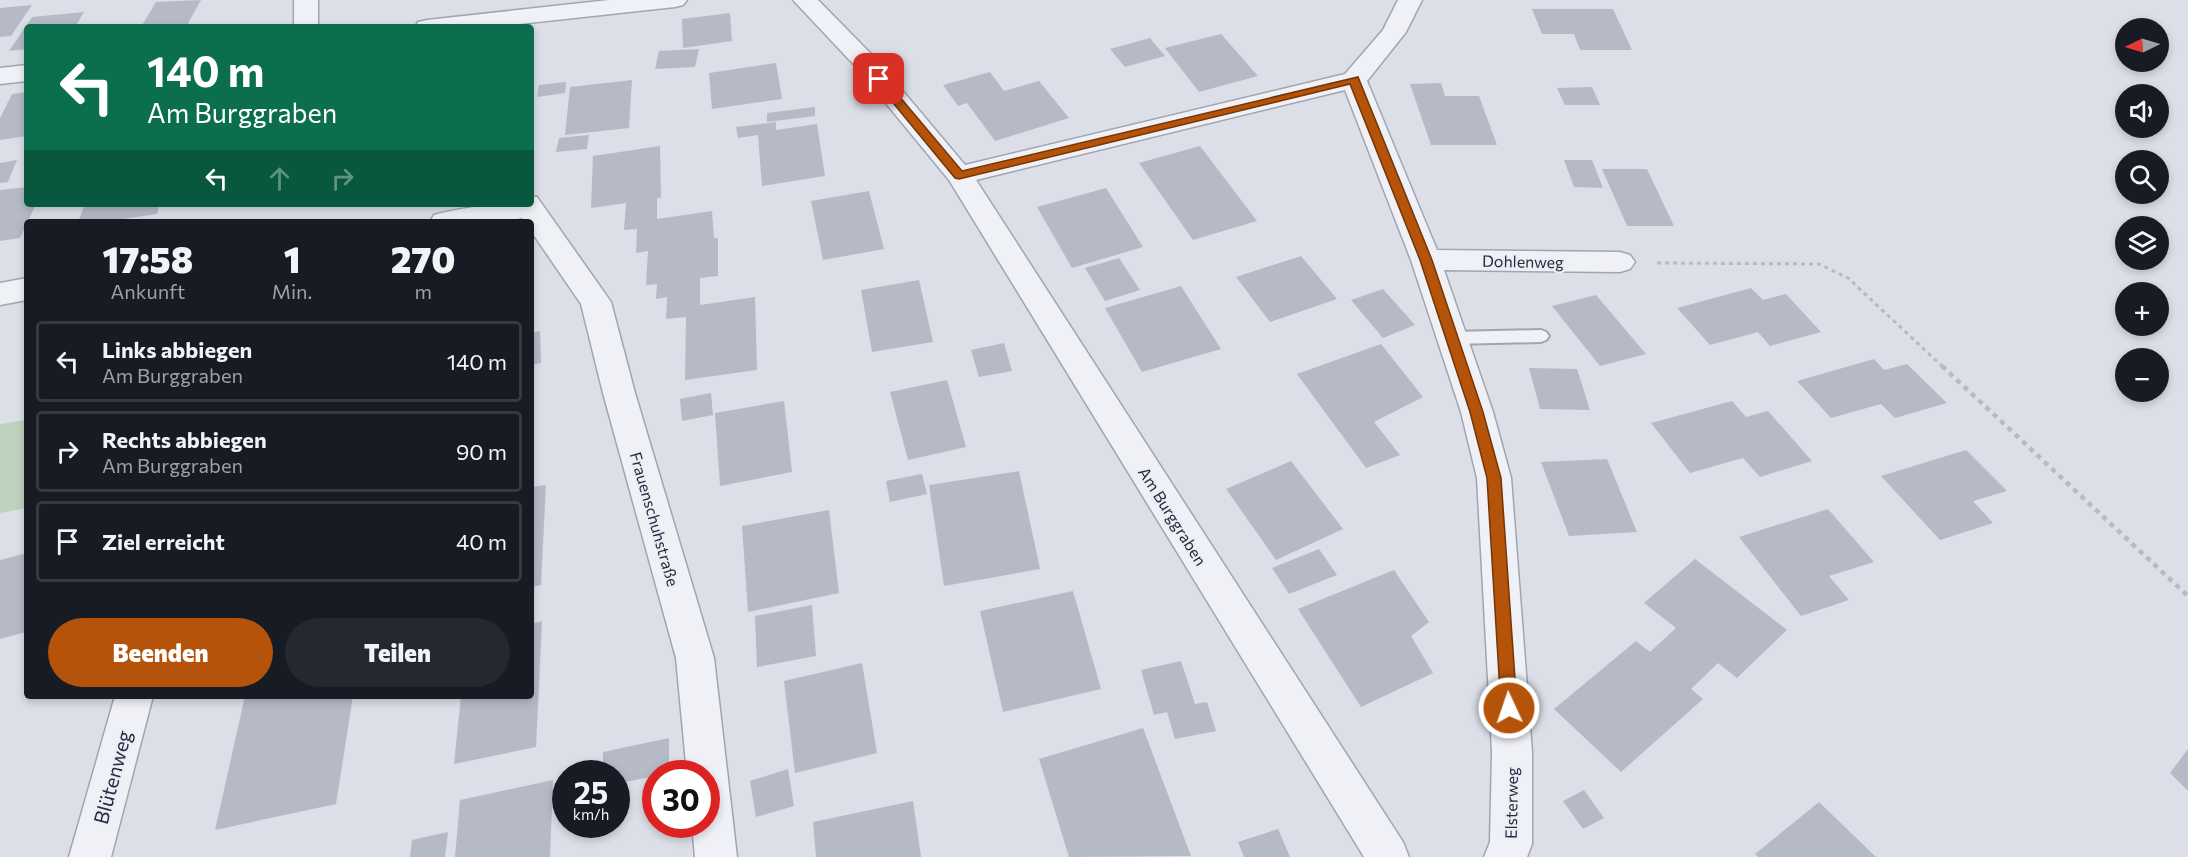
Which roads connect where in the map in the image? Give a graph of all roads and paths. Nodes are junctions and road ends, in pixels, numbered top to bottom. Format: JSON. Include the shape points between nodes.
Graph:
{"nodes":[{"id":1,"x":306,"y":0,"type":"edge"},
{"id":2,"x":675,"y":0,"type":"edge"},
{"id":3,"x":805,"y":0,"type":"edge"},
{"id":4,"x":1410,"y":0,"type":"edge"},
{"id":5,"x":306,"y":24,"type":"edge"},
{"id":6,"x":476,"y":24,"type":"edge"},
{"id":7,"x":24,"y":73,"type":"edge"},
{"id":8,"x":0,"y":76,"type":"edge"},
{"id":9,"x":1354,"y":80,"type":"junction"},
{"id":10,"x":959,"y":175,"type":"junction"},
{"id":11,"x":523,"y":207,"type":"edge"},
{"id":12,"x":529,"y":207,"type":"edge"},
{"id":13,"x":460,"y":219,"type":"edge"},
{"id":14,"x":1426,"y":260,"type":"junction"},
{"id":15,"x":1620,"y":262,"type":"joint"},
{"id":16,"x":24,"y":290,"type":"edge"},
{"id":17,"x":0,"y":294,"type":"edge"},
{"id":18,"x":1541,"y":336,"type":"dead end"},
{"id":19,"x":1452,"y":338,"type":"junction"},
{"id":20,"x":2188,"y":596,"type":"edge"},
{"id":21,"x":134,"y":699,"type":"edge"},
{"id":22,"x":90,"y":857,"type":"edge"},
{"id":23,"x":716,"y":857,"type":"edge"},
{"id":24,"x":1388,"y":857,"type":"edge"},
{"id":25,"x":1505,"y":857,"type":"edge"}],
"edges":[{"from":1,"to":5,"type":"street"},
{"from":2,"to":6,"type":"street"},
{"from":3,"to":10,"type":"street","name":"Am Burggraben","via":[[866,63]]},
{"from":4,"to":9,"type":"street","via":[[1394,32]]},
{"from":7,"to":8,"type":"street"},
{"from":9,"to":10,"type":"street"},
{"from":9,"to":14,"type":"street","name":"Elsterweg"},
{"from":10,"to":24,"type":"street","name":"Am Burggraben"},
{"from":11,"to":13,"type":"street"},
{"from":12,"to":23,"type":"street","name":"Frauenschuhstraße","via":[[596,302],[695,658]]},
{"from":14,"to":15,"type":"street","name":"Dohlenweg"},
{"from":14,"to":19,"type":"street","name":"Elsterweg"},
{"from":15,"to":20,"type":"path","via":[[1820,264],[1848,278]]},
{"from":16,"to":17,"type":"street"},
{"from":18,"to":19,"type":"lane"},
{"from":19,"to":25,"type":"street","name":"Elsterweg","via":[[1494,478],[1512,753],[1511,844]]},
{"from":21,"to":22,"type":"street","name":"Blütenweg"}]}
